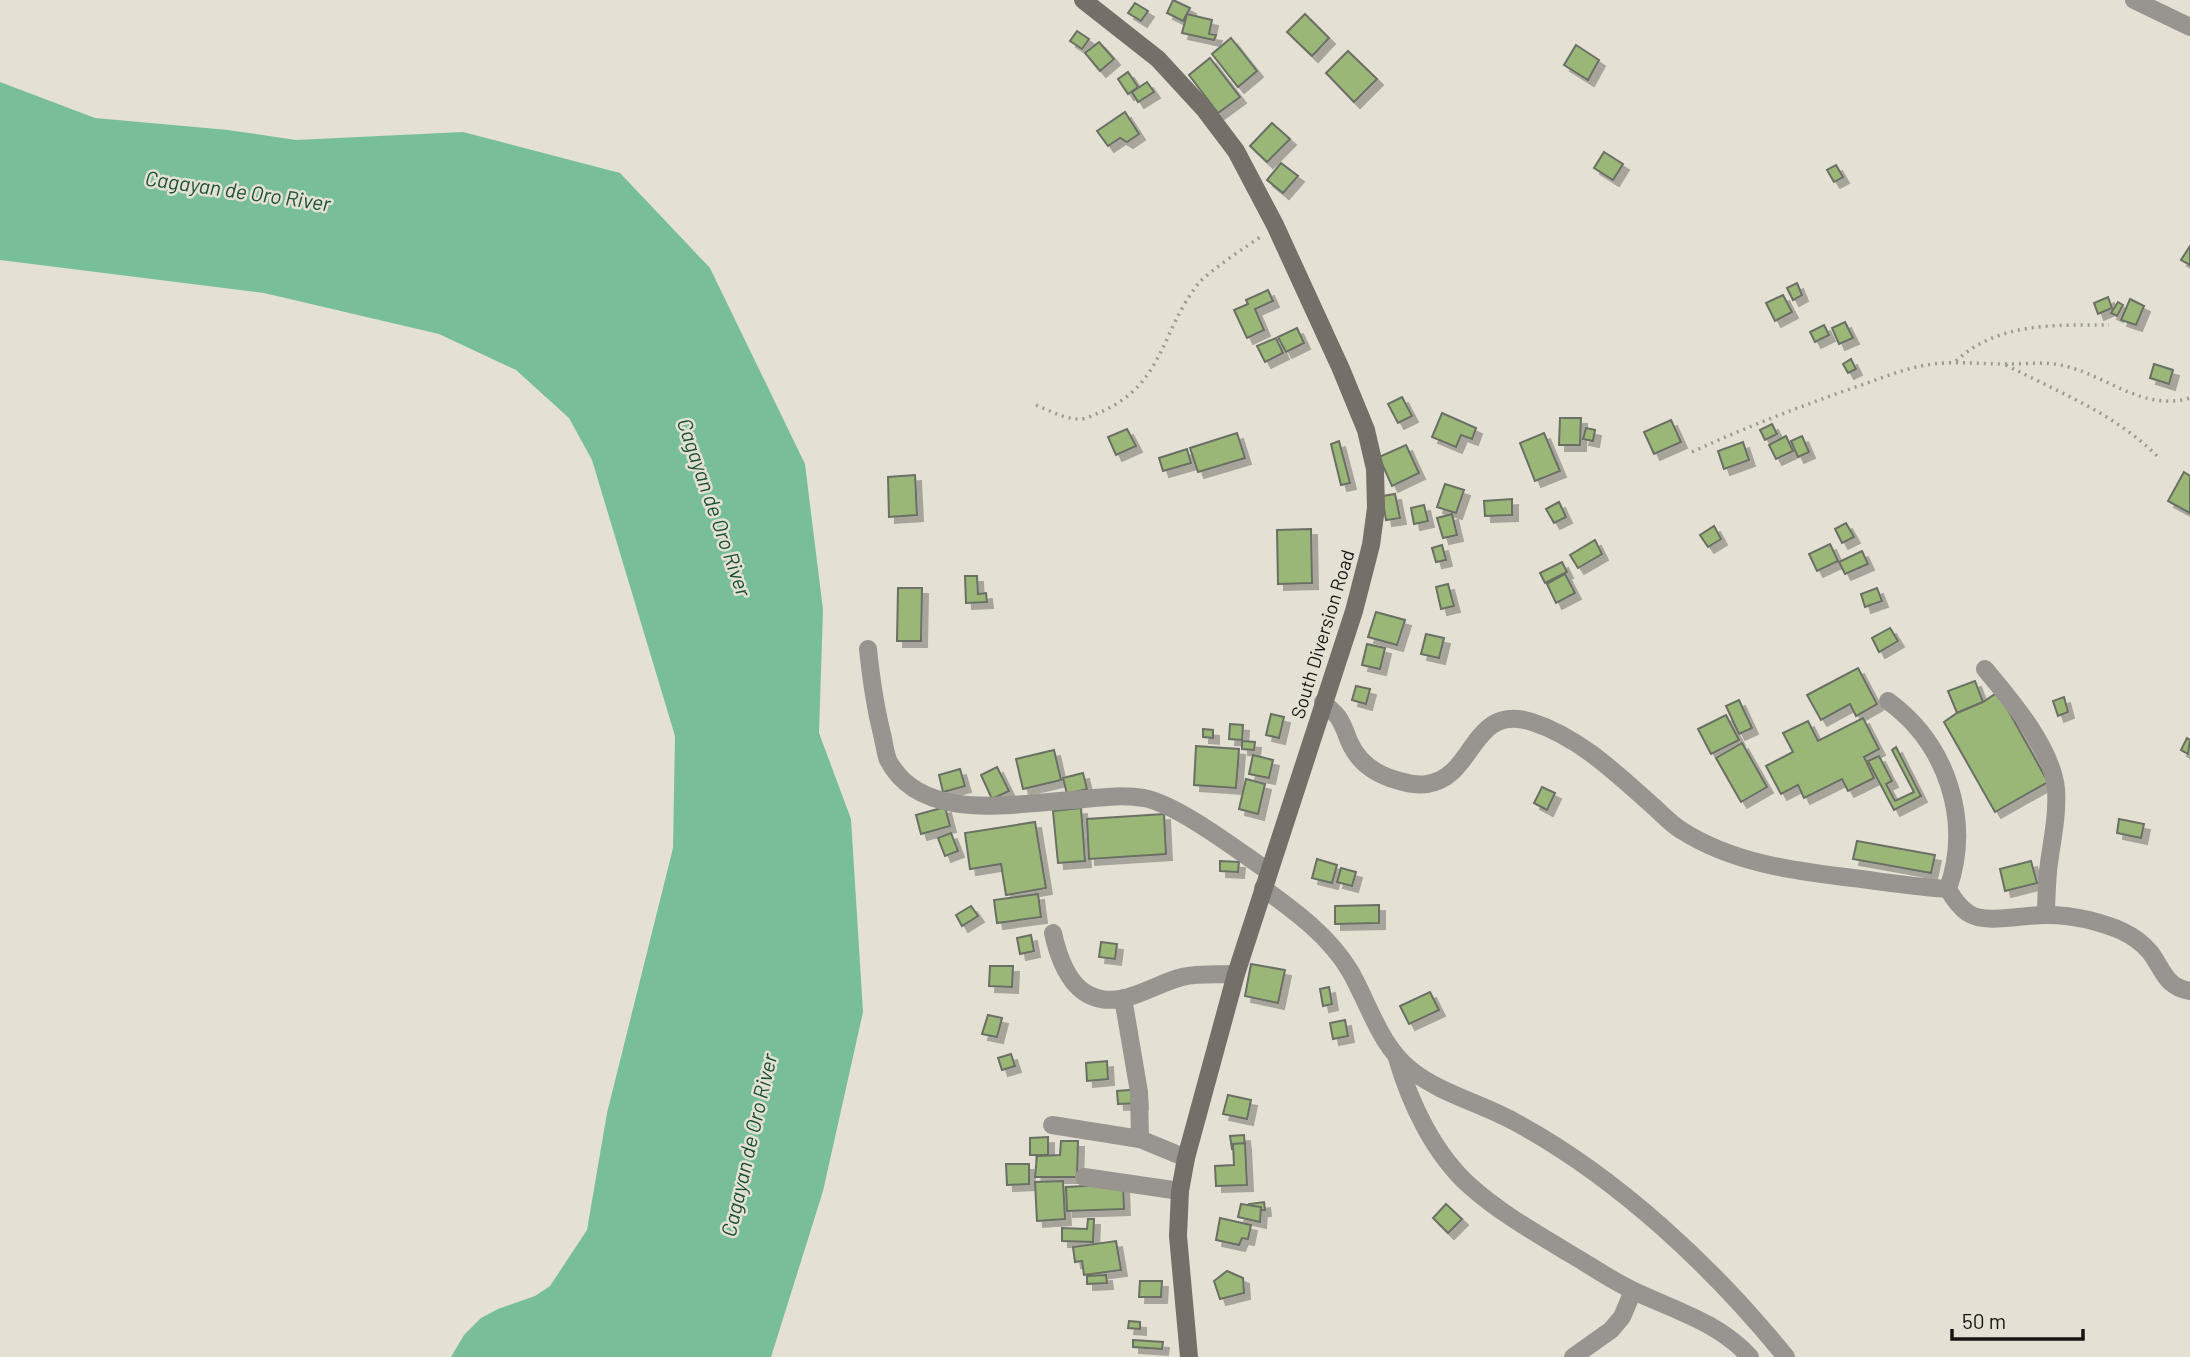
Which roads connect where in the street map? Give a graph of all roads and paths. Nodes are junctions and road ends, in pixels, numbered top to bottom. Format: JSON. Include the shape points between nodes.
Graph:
{"nodes":[{"id":1,"x":1083,"y":0,"type":"edge"},
{"id":2,"x":2134,"y":0,"type":"edge"},
{"id":3,"x":2190,"y":27,"type":"edge"},
{"id":4,"x":1275,"y":225,"type":"junction"},
{"id":5,"x":2109,"y":325,"type":"dead end"},
{"id":6,"x":1956,"y":361,"type":"junction"},
{"id":7,"x":2004,"y":364,"type":"junction"},
{"id":8,"x":2190,"y":398,"type":"edge"},
{"id":9,"x":1037,"y":405,"type":"dead end"},
{"id":10,"x":1692,"y":452,"type":"dead end"},
{"id":11,"x":2158,"y":457,"type":"dead end"},
{"id":12,"x":869,"y":649,"type":"dead end"},
{"id":13,"x":1985,"y":668,"type":"dead end"},
{"id":14,"x":1888,"y":701,"type":"dead end"},
{"id":15,"x":1323,"y":702,"type":"junction"},
{"id":16,"x":1265,"y":880,"type":"junction"},
{"id":17,"x":1948,"y":889,"type":"junction"},
{"id":18,"x":2046,"y":914,"type":"junction"},
{"id":19,"x":1053,"y":933,"type":"dead end"},
{"id":20,"x":1236,"y":974,"type":"junction"},
{"id":21,"x":2190,"y":991,"type":"edge"},
{"id":22,"x":1123,"y":998,"type":"junction"},
{"id":23,"x":1397,"y":1057,"type":"junction"},
{"id":24,"x":1052,"y":1125,"type":"dead end"},
{"id":25,"x":1140,"y":1139,"type":"junction"},
{"id":26,"x":1186,"y":1157,"type":"junction"},
{"id":27,"x":1084,"y":1177,"type":"dead end"},
{"id":28,"x":1180,"y":1191,"type":"junction"},
{"id":29,"x":1633,"y":1291,"type":"junction"},
{"id":30,"x":1778,"y":1354,"type":"edge"},
{"id":31,"x":1189,"y":1357,"type":"edge"},
{"id":32,"x":1573,"y":1357,"type":"edge"},
{"id":33,"x":1750,"y":1357,"type":"edge"}],
"edges":[{"from":1,"to":4,"type":"main road","name":"South Diversion Road","via":[[1158,60],[1205,110],[1236,151]]},
{"from":2,"to":3,"type":"street"},
{"from":4,"to":9,"type":"path","via":[[1199,283],[1135,392],[1081,419]]},
{"from":4,"to":15,"type":"main road","name":"South Diversion Road","via":[[1366,430],[1375,469],[1371,545]]},
{"from":5,"to":6,"type":"path","via":[[2023,328],[1994,336]]},
{"from":6,"to":7,"type":"path"},
{"from":6,"to":10,"type":"path","via":[[1920,366],[1811,403]]},
{"from":7,"to":8,"type":"path","via":[[2055,364],[2086,371],[2152,401]]},
{"from":7,"to":11,"type":"path","via":[[2106,416]]},
{"from":12,"to":16,"type":"street","via":[[873,695],[887,758],[901,779],[918,792],[967,806],[1121,795],[1147,799],[1206,829]]},
{"from":13,"to":18,"type":"street","via":[[2029,728],[2054,779]]},
{"from":14,"to":17,"type":"street","via":[[1930,745],[1952,792],[1959,844]]},
{"from":15,"to":16,"type":"main road","name":"South Diversion Road"},
{"from":15,"to":17,"type":"street","via":[[1338,717],[1360,759],[1395,780],[1413,784],[1440,780],[1458,767],[1476,738],[1491,725],[1520,718],[1567,737],[1681,830],[1740,859]]},
{"from":16,"to":20,"type":"main road","name":"South Diversion Road"},
{"from":16,"to":23,"type":"street","via":[[1338,953]]},
{"from":17,"to":18,"type":"street","via":[[1957,904],[1982,919]]},
{"from":18,"to":21,"type":"street","via":[[2109,925],[2132,935],[2172,985]]},
{"from":19,"to":22,"type":"street","via":[[1065,970],[1084,993],[1100,1000]]},
{"from":20,"to":22,"type":"street","via":[[1184,977]]},
{"from":20,"to":26,"type":"main road","name":"South Diversion Road"},
{"from":22,"to":25,"type":"street","via":[[1139,1092]]},
{"from":23,"to":29,"type":"street","via":[[1427,1128],[1468,1184],[1494,1206]]},
{"from":23,"to":30,"type":"street","via":[[1424,1079],[1515,1122],[1593,1172],[1679,1244],[1732,1296]]},
{"from":24,"to":25,"type":"street"},
{"from":25,"to":26,"type":"street"},
{"from":26,"to":28,"type":"main road","name":"South Diversion Road"},
{"from":27,"to":28,"type":"street"},
{"from":28,"to":31,"type":"main road","name":"South Diversion Road","via":[[1178,1236]]},
{"from":29,"to":32,"type":"street","via":[[1622,1317]]},
{"from":29,"to":33,"type":"street","via":[[1715,1327]]}]}
